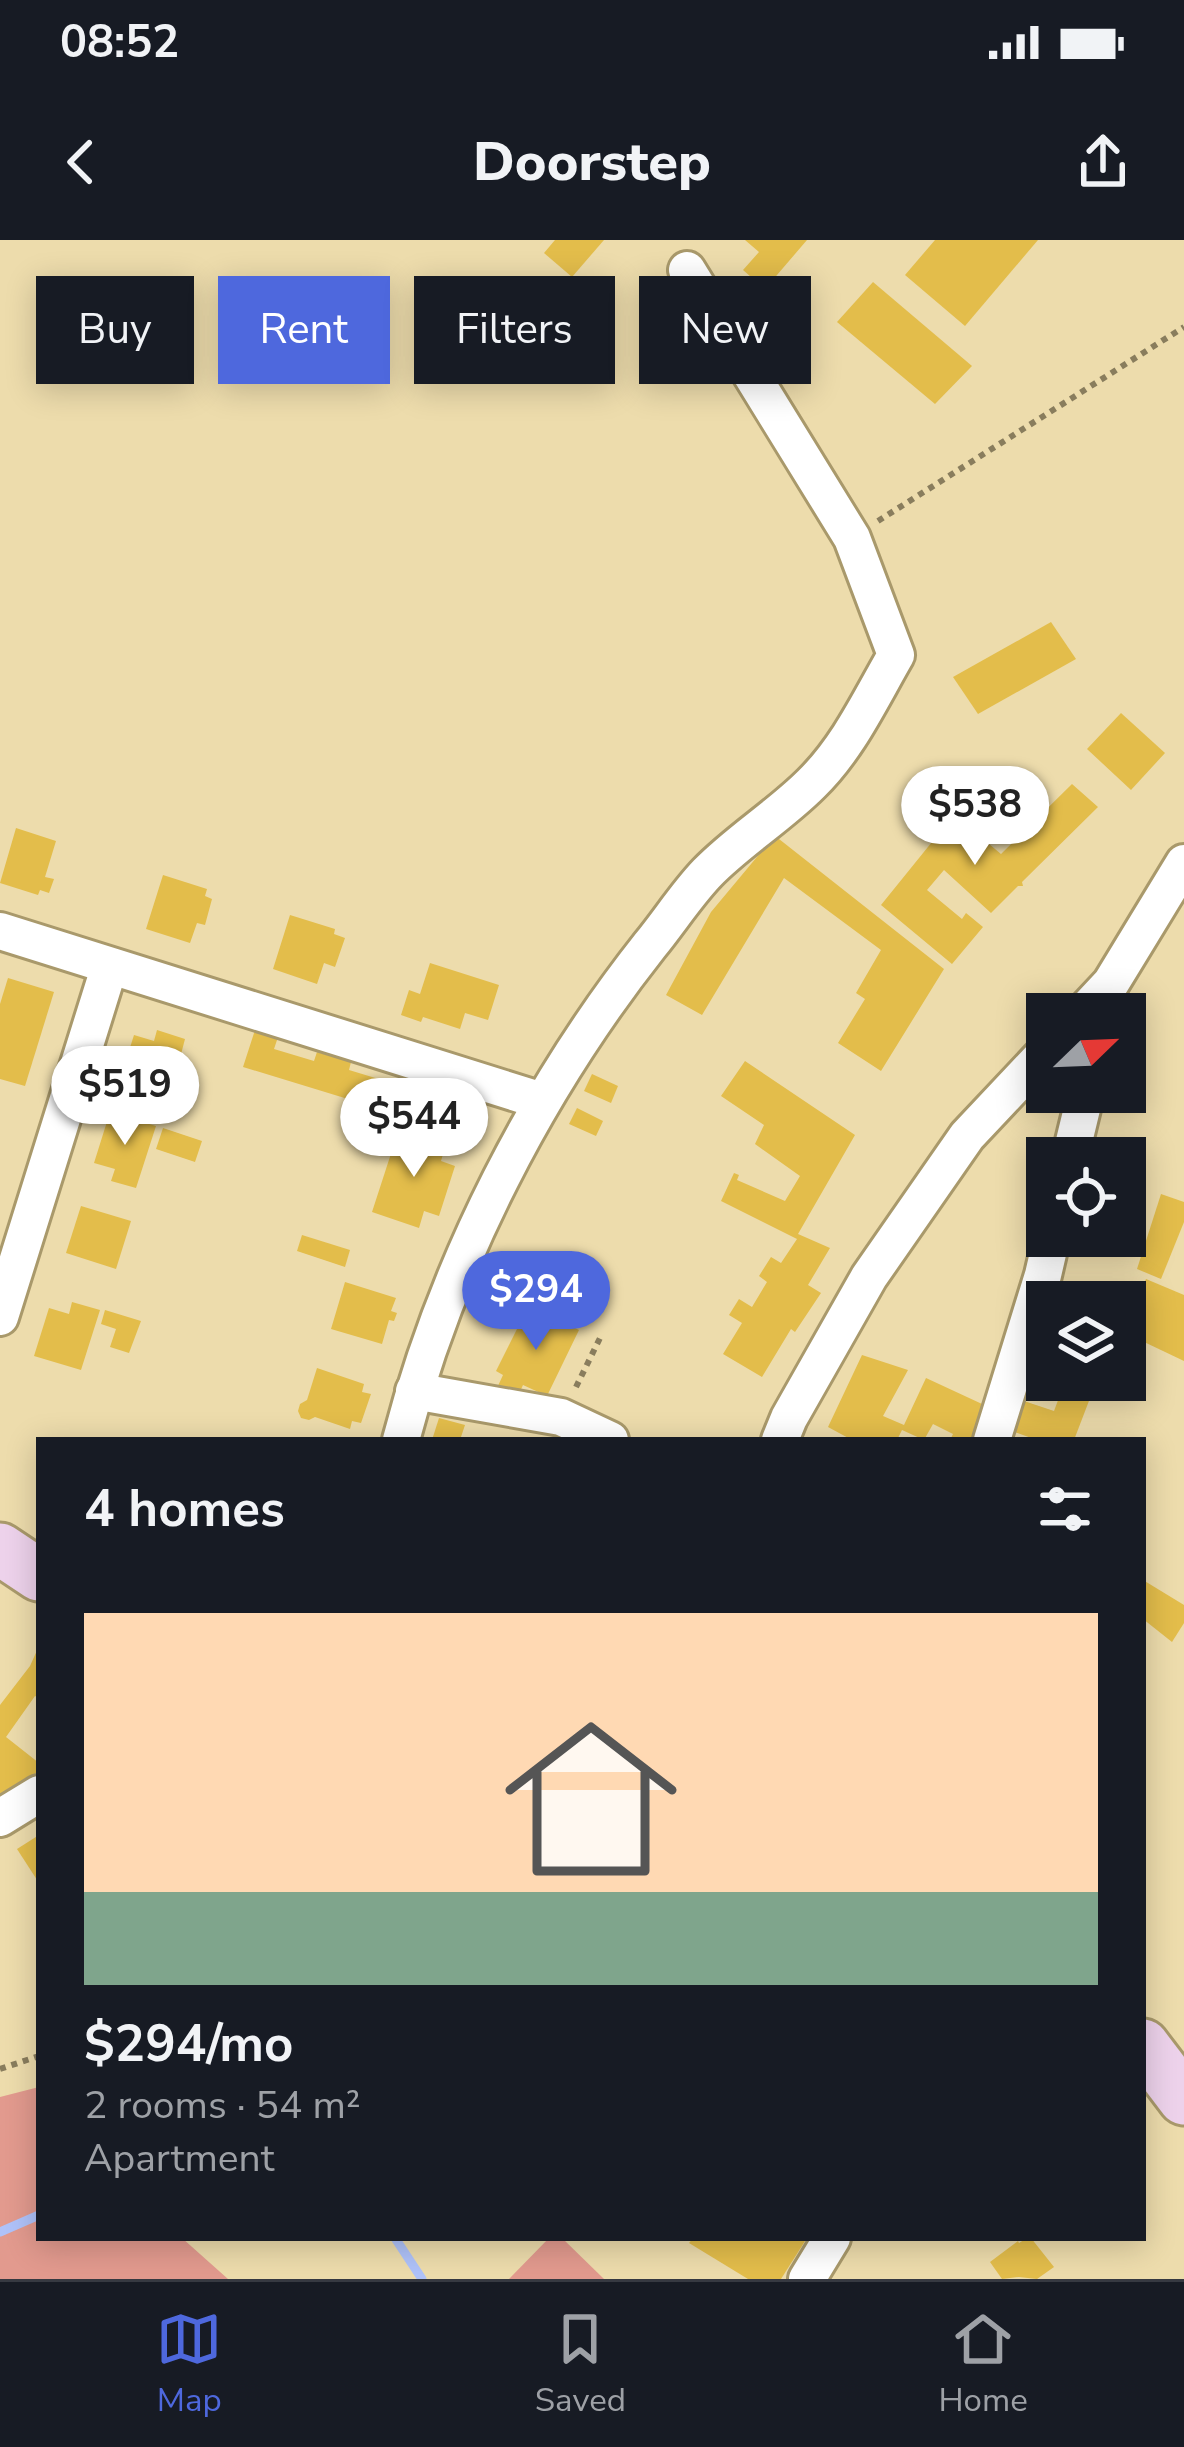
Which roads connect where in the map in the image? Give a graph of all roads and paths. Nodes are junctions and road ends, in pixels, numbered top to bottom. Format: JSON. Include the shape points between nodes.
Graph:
{"nodes":[{"id":1,"x":687,"y":270,"type":"dead end"},
{"id":2,"x":1184,"y":327,"type":"edge"},
{"id":3,"x":852,"y":538,"type":"junction"},
{"id":4,"x":1184,"y":862,"type":"edge"},
{"id":5,"x":0,"y":931,"type":"edge"},
{"id":6,"x":110,"y":968,"type":"junction"},
{"id":7,"x":1111,"y":993,"type":"edge"},
{"id":8,"x":1026,"y":1073,"type":"edge"},
{"id":9,"x":542,"y":1101,"type":"junction"},
{"id":10,"x":1047,"y":1257,"type":"edge"},
{"id":11,"x":0,"y":1317,"type":"edge"},
{"id":12,"x":601,"y":1336,"type":"dead end"},
{"id":13,"x":414,"y":1391,"type":"junction"},
{"id":14,"x":561,"y":1417,"type":"junction"},
{"id":15,"x":402,"y":1437,"type":"edge"},
{"id":16,"x":604,"y":1437,"type":"edge"},
{"id":17,"x":782,"y":1437,"type":"edge"},
{"id":18,"x":993,"y":1437,"type":"edge"},
{"id":19,"x":0,"y":1549,"type":"edge"},
{"id":20,"x":36,"y":1573,"type":"edge"},
{"id":21,"x":36,"y":1796,"type":"edge"},
{"id":22,"x":0,"y":1818,"type":"edge"},
{"id":23,"x":1146,"y":2049,"type":"edge"},
{"id":24,"x":36,"y":2057,"type":"edge"},
{"id":25,"x":0,"y":2069,"type":"edge"},
{"id":26,"x":1184,"y":2099,"type":"edge"},
{"id":27,"x":830,"y":2241,"type":"edge"},
{"id":28,"x":807,"y":2279,"type":"edge"}],
"edges":[{"from":1,"to":3,"type":"street"},
{"from":2,"to":3,"type":"path"},
{"from":3,"to":9,"type":"street","via":[[896,655],[845,745],[812,784],[706,874],[620,982]]},
{"from":4,"to":7,"type":"street"},
{"from":5,"to":6,"type":"street"},
{"from":6,"to":9,"type":"street"},
{"from":6,"to":11,"type":"street"},
{"from":8,"to":17,"type":"street","via":[[967,1136],[869,1277]]},
{"from":9,"to":13,"type":"street","via":[[460,1266]]},
{"from":10,"to":18,"type":"street"},
{"from":12,"to":14,"type":"path"},
{"from":13,"to":14,"type":"street"},
{"from":13,"to":15,"type":"street"},
{"from":14,"to":16,"type":"street"},
{"from":19,"to":20,"type":"street"},
{"from":21,"to":22,"type":"street"},
{"from":23,"to":26,"type":"street"},
{"from":24,"to":25,"type":"path"},
{"from":27,"to":28,"type":"street"}]}
